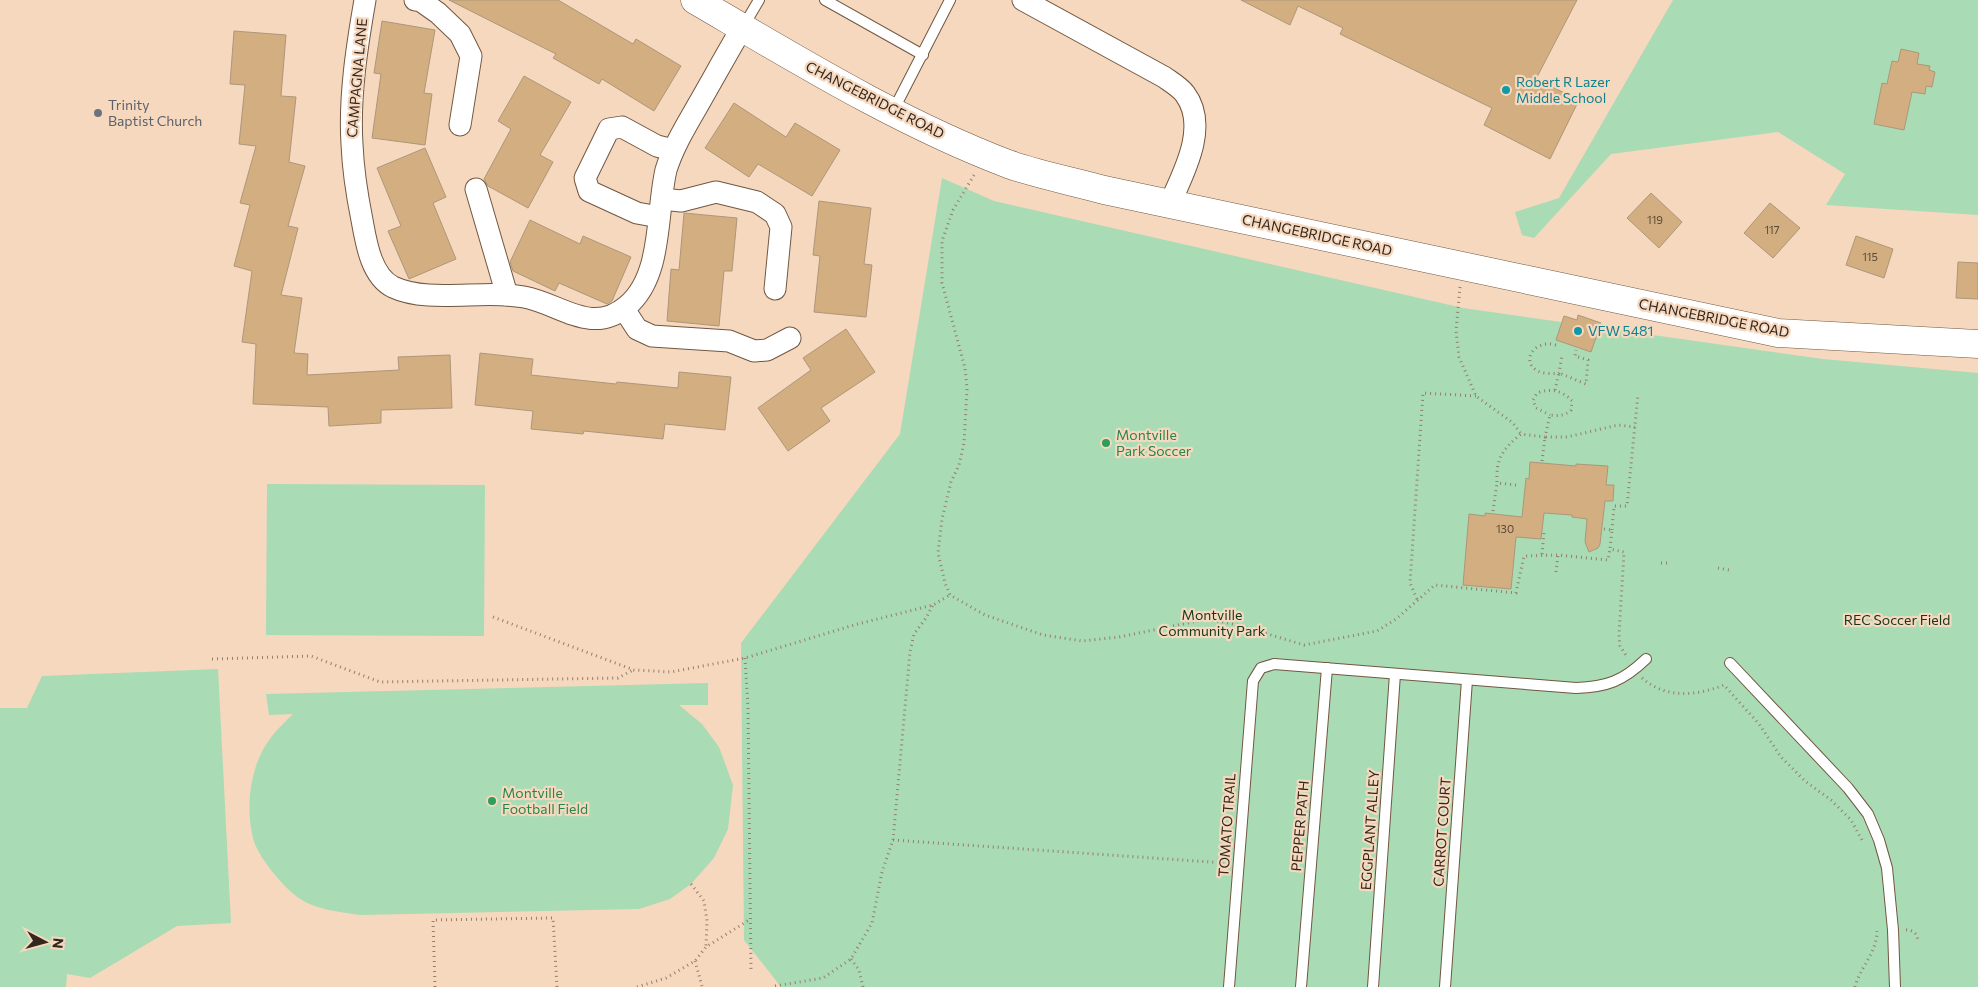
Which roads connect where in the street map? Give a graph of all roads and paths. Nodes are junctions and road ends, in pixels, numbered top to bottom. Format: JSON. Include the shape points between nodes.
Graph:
{"nodes":[{"id":1,"x":365,"y":0,"type":"edge"},
{"id":2,"x":414,"y":0,"type":"edge"},
{"id":3,"x":695,"y":0,"type":"edge"},
{"id":4,"x":759,"y":0,"type":"edge"},
{"id":5,"x":824,"y":0,"type":"edge"},
{"id":6,"x":950,"y":0,"type":"edge"},
{"id":7,"x":1024,"y":0,"type":"edge"},
{"id":8,"x":742,"y":28,"type":"junction"},
{"id":9,"x":922,"y":55,"type":"junction"},
{"id":10,"x":893,"y":111,"type":"junction"},
{"id":11,"x":460,"y":125,"type":"dead end"},
{"id":12,"x":674,"y":150,"type":"junction"},
{"id":13,"x":977,"y":170,"type":"dead end"},
{"id":14,"x":476,"y":189,"type":"dead end"},
{"id":15,"x":1170,"y":204,"type":"junction"},
{"id":16,"x":660,"y":208,"type":"junction"},
{"id":17,"x":1460,"y":286,"type":"dead end"},
{"id":18,"x":775,"y":288,"type":"dead end"},
{"id":19,"x":508,"y":295,"type":"junction"},
{"id":20,"x":624,"y":309,"type":"junction"},
{"id":21,"x":790,"y":338,"type":"dead end"},
{"id":22,"x":1978,"y":344,"type":"edge"},
{"id":23,"x":1556,"y":345,"type":"dead end"},
{"id":24,"x":1576,"y":350,"type":"dead end"},
{"id":25,"x":1562,"y":355,"type":"dead end"},
{"id":26,"x":1559,"y":374,"type":"junction"},
{"id":27,"x":1555,"y":390,"type":"junction"},
{"id":28,"x":1638,"y":394,"type":"dead end"},
{"id":29,"x":1476,"y":396,"type":"junction"},
{"id":30,"x":1550,"y":415,"type":"junction"},
{"id":31,"x":1635,"y":427,"type":"junction"},
{"id":32,"x":1521,"y":434,"type":"junction"},
{"id":33,"x":1545,"y":437,"type":"junction"},
{"id":34,"x":1542,"y":461,"type":"dead end"},
{"id":35,"x":1497,"y":483,"type":"junction"},
{"id":36,"x":1516,"y":485,"type":"dead end"},
{"id":37,"x":1493,"y":511,"type":"dead end"},
{"id":38,"x":1604,"y":529,"type":"dead end"},
{"id":39,"x":1612,"y":530,"type":"junction"},
{"id":40,"x":1544,"y":533,"type":"dead end"},
{"id":41,"x":1610,"y":549,"type":"junction"},
{"id":42,"x":1542,"y":554,"type":"junction"},
{"id":43,"x":1558,"y":555,"type":"junction"},
{"id":44,"x":1661,"y":563,"type":"dead end"},
{"id":45,"x":1670,"y":563,"type":"dead end"},
{"id":46,"x":1718,"y":568,"type":"dead end"},
{"id":47,"x":1729,"y":570,"type":"dead end"},
{"id":48,"x":1556,"y":572,"type":"dead end"},
{"id":49,"x":950,"y":595,"type":"junction"},
{"id":50,"x":1417,"y":599,"type":"junction"},
{"id":51,"x":933,"y":605,"type":"junction"},
{"id":52,"x":493,"y":617,"type":"dead end"},
{"id":53,"x":212,"y":658,"type":"dead end"},
{"id":54,"x":744,"y":658,"type":"junction"},
{"id":55,"x":1646,"y":660,"type":"dead end"},
{"id":56,"x":1730,"y":663,"type":"dead end"},
{"id":57,"x":1327,"y":668,"type":"junction"},
{"id":58,"x":634,"y":670,"type":"junction"},
{"id":59,"x":1634,"y":671,"type":"junction"},
{"id":60,"x":1395,"y":674,"type":"junction"},
{"id":61,"x":1467,"y":680,"type":"junction"},
{"id":62,"x":893,"y":840,"type":"junction"},
{"id":63,"x":1866,"y":851,"type":"dead end"},
{"id":64,"x":1238,"y":864,"type":"junction"},
{"id":65,"x":691,"y":884,"type":"dead end"},
{"id":66,"x":750,"y":920,"type":"junction"},
{"id":67,"x":1877,"y":923,"type":"dead end"},
{"id":68,"x":1903,"y":929,"type":"dead end"},
{"id":69,"x":1918,"y":941,"type":"dead end"},
{"id":70,"x":706,"y":947,"type":"junction"},
{"id":71,"x":851,"y":959,"type":"junction"},
{"id":72,"x":694,"y":961,"type":"junction"},
{"id":73,"x":751,"y":969,"type":"dead end"},
{"id":74,"x":702,"y":986,"type":"edge"},
{"id":75,"x":775,"y":986,"type":"edge"},
{"id":76,"x":435,"y":987,"type":"edge"},
{"id":77,"x":557,"y":987,"type":"edge"},
{"id":78,"x":637,"y":987,"type":"edge"},
{"id":79,"x":863,"y":987,"type":"edge"},
{"id":80,"x":1229,"y":987,"type":"edge"},
{"id":81,"x":1300,"y":987,"type":"edge"},
{"id":82,"x":1373,"y":987,"type":"edge"},
{"id":83,"x":1445,"y":987,"type":"edge"},
{"id":84,"x":1854,"y":987,"type":"edge"},
{"id":85,"x":1895,"y":987,"type":"edge"}],
"edges":[{"from":1,"to":19,"type":"street","name":"CAMPAGNA LANE","via":[[356,68],[352,142],[355,183],[374,266],[390,286],[402,291],[440,295]]},
{"from":2,"to":11,"type":"street","via":[[438,13],[460,34],[471,56]]},
{"from":3,"to":8,"type":"main road","name":"CHANGEBRIDGE ROAD"},
{"from":4,"to":8,"type":"lane"},
{"from":5,"to":9,"type":"lane"},
{"from":6,"to":9,"type":"lane"},
{"from":7,"to":15,"type":"street","via":[[1164,76],[1184,93],[1194,116],[1193,141],[1186,169]]},
{"from":8,"to":10,"type":"main road","name":"CHANGEBRIDGE ROAD"},
{"from":8,"to":12,"type":"street","name":"CAMPAGNA LANE"},
{"from":9,"to":10,"type":"lane"},
{"from":10,"to":15,"type":"main road","name":"CHANGEBRIDGE ROAD","via":[[919,126],[1010,164]]},
{"from":12,"to":16,"type":"street","name":"CAMPAGNA LANE","via":[[666,171]]},
{"from":12,"to":16,"type":"street","via":[[657,146],[622,127],[609,129],[585,178],[589,191],[637,213]]},
{"from":13,"to":49,"type":"path","via":[[954,210],[942,240],[942,283],[965,368],[967,389],[964,443],[942,519],[938,553]]},
{"from":14,"to":19,"type":"street"},
{"from":15,"to":22,"type":"main road","name":"CHANGEBRIDGE ROAD","via":[[1778,333]]},
{"from":16,"to":18,"type":"street","via":[[716,192],[757,202],[775,214],[781,227]]},
{"from":16,"to":20,"type":"street","name":"CAMPAGNA LANE","via":[[649,274],[637,296]]},
{"from":17,"to":29,"type":"path","via":[[1456,331],[1459,357]]},
{"from":19,"to":20,"type":"street","name":"CAMPAGNA LANE","via":[[536,300],[595,321],[608,319]]},
{"from":20,"to":21,"type":"street","via":[[637,329],[652,336],[729,341],[754,351],[767,350]]},
{"from":23,"to":26,"type":"path","via":[[1538,345],[1533,351],[1531,364],[1540,372]]},
{"from":24,"to":26,"type":"path","via":[[1575,356],[1588,360],[1586,384]]},
{"from":25,"to":26,"type":"path"},
{"from":26,"to":27,"type":"path"},
{"from":27,"to":30,"type":"path","via":[[1536,393],[1533,400],[1536,408]]},
{"from":27,"to":30,"type":"path","via":[[1566,394],[1572,401],[1571,410],[1568,414]]},
{"from":28,"to":31,"type":"path"},
{"from":29,"to":32,"type":"path","via":[[1513,423]]},
{"from":29,"to":50,"type":"path","via":[[1422,393],[1410,583]]},
{"from":30,"to":33,"type":"path"},
{"from":31,"to":33,"type":"path","via":[[1618,425],[1567,437]]},
{"from":31,"to":39,"type":"path","via":[[1627,506],[1614,506]]},
{"from":32,"to":33,"type":"path"},
{"from":32,"to":35,"type":"path","via":[[1504,450],[1497,465]]},
{"from":33,"to":34,"type":"path"},
{"from":35,"to":36,"type":"path"},
{"from":35,"to":37,"type":"path"},
{"from":38,"to":39,"type":"path"},
{"from":39,"to":41,"type":"path"},
{"from":40,"to":42,"type":"path"},
{"from":41,"to":43,"type":"path","via":[[1608,560]]},
{"from":41,"to":59,"type":"path","via":[[1624,552],[1619,635],[1620,646]]},
{"from":42,"to":43,"type":"path"},
{"from":42,"to":50,"type":"path","via":[[1524,556],[1516,593],[1435,585]]},
{"from":43,"to":48,"type":"path"},
{"from":44,"to":45,"type":"path"},
{"from":46,"to":47,"type":"path"},
{"from":49,"to":50,"type":"path","via":[[985,615],[1044,635],[1082,641],[1120,637],[1207,619],[1304,645],[1376,630],[1396,620]]},
{"from":49,"to":51,"type":"path"},
{"from":51,"to":54,"type":"path"},
{"from":51,"to":62,"type":"path","via":[[914,634],[910,652]]},
{"from":52,"to":58,"type":"path"},
{"from":53,"to":58,"type":"path","via":[[311,656],[380,682],[618,678]]},
{"from":54,"to":58,"type":"path","via":[[671,672]]},
{"from":54,"to":66,"type":"path","via":[[748,707]]},
{"from":55,"to":59,"type":"lane"},
{"from":56,"to":85,"type":"lane","via":[[1848,788],[1868,814],[1887,868]]},
{"from":57,"to":60,"type":"lane"},
{"from":57,"to":64,"type":"lane","name":"TOMATO TRAIL","via":[[1274,664],[1261,668],[1253,681]]},
{"from":57,"to":81,"type":"lane","name":"PEPPER PATH"},
{"from":59,"to":61,"type":"lane","via":[[1613,683],[1590,687]]},
{"from":59,"to":63,"type":"path","via":[[1653,688],[1678,693],[1703,693],[1724,685],[1759,724],[1781,757],[1851,820]]},
{"from":60,"to":61,"type":"lane"},
{"from":60,"to":82,"type":"lane","name":"EGGPLANT ALLEY"},
{"from":61,"to":83,"type":"lane","name":"CARROT COURT"},
{"from":62,"to":64,"type":"path"},
{"from":62,"to":71,"type":"path","via":[[882,872],[872,923]]},
{"from":64,"to":80,"type":"lane","name":"TOMATO TRAIL"},
{"from":65,"to":70,"type":"path","via":[[704,901]]},
{"from":66,"to":70,"type":"path"},
{"from":66,"to":73,"type":"path"},
{"from":67,"to":84,"type":"path","via":[[1877,942]]},
{"from":68,"to":69,"type":"path","via":[[1912,930]]},
{"from":70,"to":72,"type":"path"},
{"from":71,"to":75,"type":"path","via":[[823,978]]},
{"from":71,"to":79,"type":"path","via":[[859,970]]},
{"from":72,"to":74,"type":"path"},
{"from":72,"to":78,"type":"path","via":[[666,978]]},
{"from":76,"to":77,"type":"path","via":[[433,920],[553,918]]}]}
